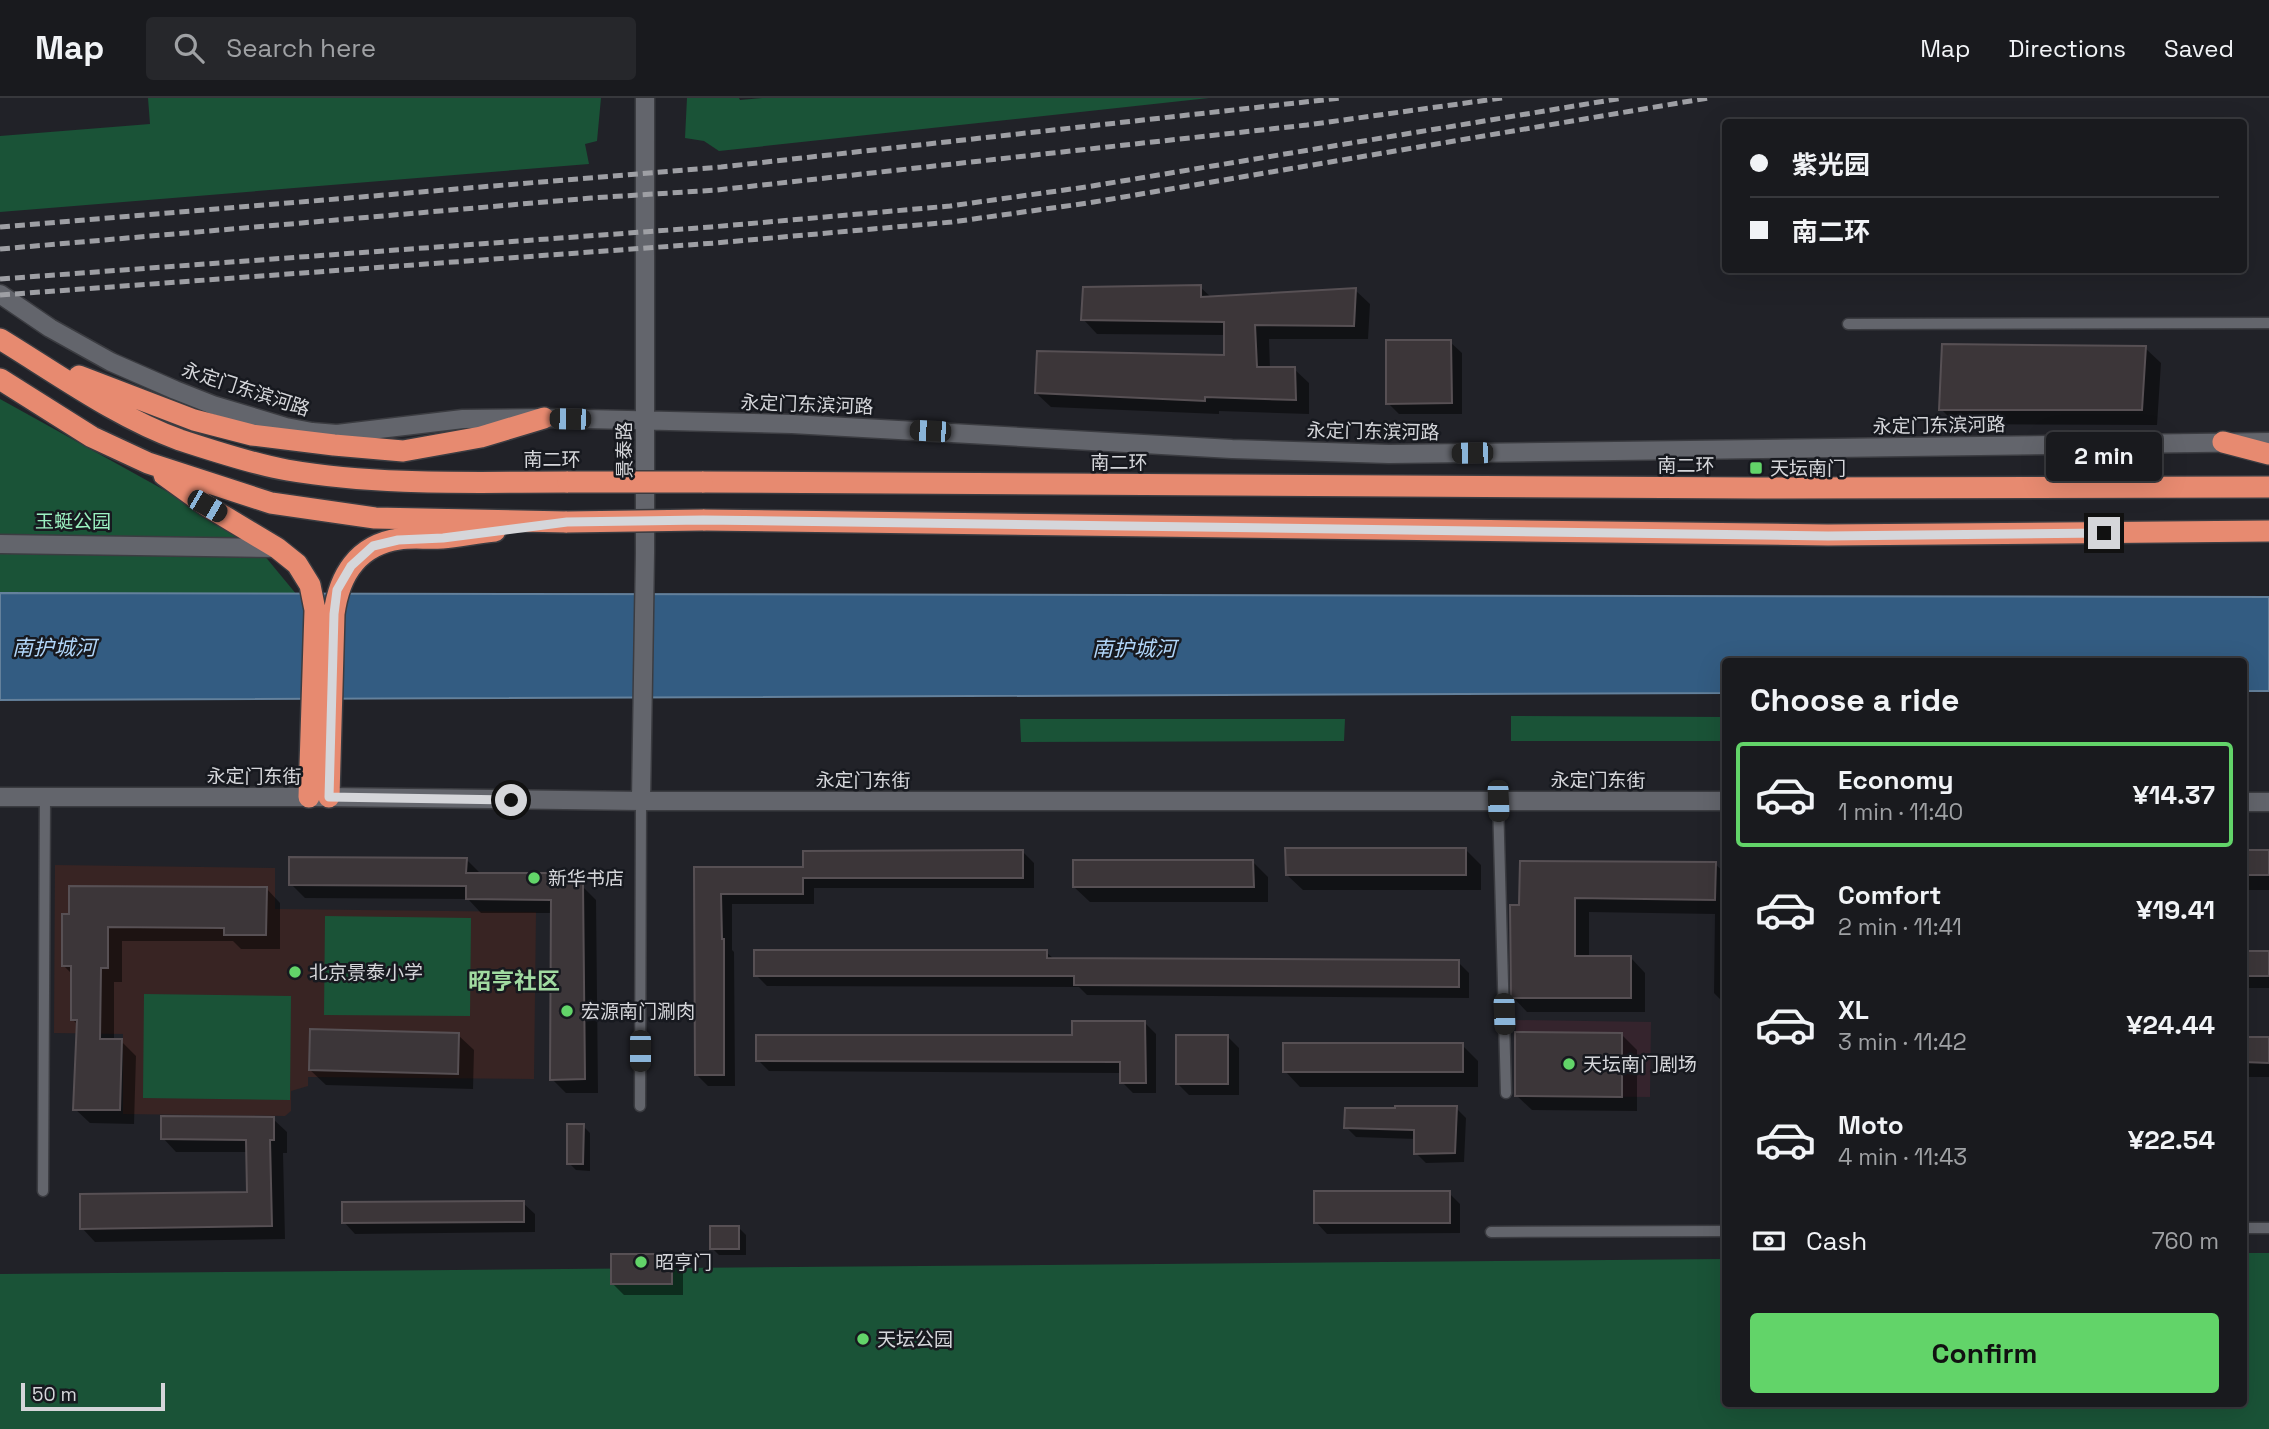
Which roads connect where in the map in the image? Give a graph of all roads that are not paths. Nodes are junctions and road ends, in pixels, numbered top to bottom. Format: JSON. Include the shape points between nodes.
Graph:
{"nodes":[{"id":1,"x":645,"y":98,"type":"edge"},
{"id":2,"x":0,"y":294,"type":"edge"},
{"id":3,"x":2269,"y":323,"type":"edge"},
{"id":4,"x":1848,"y":324,"type":"dead end"},
{"id":5,"x":0,"y":339,"type":"edge"},
{"id":6,"x":34,"y":360,"type":"junction"},
{"id":7,"x":0,"y":379,"type":"edge"},
{"id":8,"x":544,"y":418,"type":"junction"},
{"id":9,"x":645,"y":421,"type":"junction"},
{"id":10,"x":2223,"y":442,"type":"junction"},
{"id":11,"x":2269,"y":442,"type":"edge"},
{"id":12,"x":2269,"y":454,"type":"edge"},
{"id":13,"x":148,"y":463,"type":"junction"},
{"id":14,"x":2269,"y":487,"type":"edge"},
{"id":15,"x":567,"y":522,"type":"junction"},
{"id":16,"x":2269,"y":531,"type":"edge"},
{"id":17,"x":0,"y":544,"type":"edge"},
{"id":18,"x":277,"y":548,"type":"junction"},
{"id":19,"x":321,"y":737,"type":"junction"},
{"id":20,"x":0,"y":797,"type":"edge"},
{"id":21,"x":45,"y":797,"type":"junction"},
{"id":22,"x":319,"y":797,"type":"junction"},
{"id":23,"x":641,"y":801,"type":"junction"},
{"id":24,"x":1498,"y":801,"type":"junction"},
{"id":25,"x":1722,"y":801,"type":"edge"},
{"id":26,"x":2247,"y":802,"type":"edge"},
{"id":27,"x":2269,"y":802,"type":"edge"},
{"id":28,"x":1506,"y":1093,"type":"dead end"},
{"id":29,"x":640,"y":1106,"type":"dead end"},
{"id":30,"x":43,"y":1191,"type":"dead end"},
{"id":31,"x":2247,"y":1228,"type":"edge"},
{"id":32,"x":2269,"y":1228,"type":"edge"},
{"id":33,"x":1722,"y":1231,"type":"edge"},
{"id":34,"x":1491,"y":1232,"type":"dead end"}],
"edges":[{"from":1,"to":9,"type":"street","name":"景泰路"},
{"from":2,"to":8,"type":"street","name":"永定门东滨河路","via":[[111,362],[213,405],[286,427],[337,434],[463,419]]},
{"from":3,"to":4,"type":"lane"},
{"from":5,"to":6,"type":"highway","name":"南二环"},
{"from":6,"to":8,"type":"highway","via":[[194,419],[252,435],[334,445],[403,451],[481,437]]},
{"from":6,"to":14,"type":"highway","name":"南二环","bridge":true,"via":[[110,407],[179,439],[284,470],[335,477],[568,482]]},
{"from":7,"to":13,"type":"highway","via":[[92,437]]},
{"from":8,"to":9,"type":"street","name":"永定门东滨河路"},
{"from":9,"to":10,"type":"street","name":"永定门东滨河路","via":[[792,424],[1389,454]]},
{"from":9,"to":23,"type":"street","name":"景泰路"},
{"from":10,"to":11,"type":"street","name":"永定门东滨河路"},
{"from":10,"to":12,"type":"highway"},
{"from":13,"to":15,"type":"highway","via":[[271,503],[362,516]]},
{"from":13,"to":18,"type":"highway"},
{"from":15,"to":16,"type":"highway","bridge":true,"via":[[703,520],[1828,536]]},
{"from":15,"to":19,"type":"highway","via":[[373,546],[351,566],[337,590]]},
{"from":17,"to":18,"type":"street"},
{"from":18,"to":19,"type":"highway","via":[[297,564],[310,585]]},
{"from":19,"to":22,"type":"highway"},
{"from":20,"to":21,"type":"street","name":"永定门东街"},
{"from":21,"to":22,"type":"street","name":"永定门东街"},
{"from":21,"to":30,"type":"lane"},
{"from":22,"to":23,"type":"street","name":"永定门东街"},
{"from":23,"to":24,"type":"street","name":"永定门东街"},
{"from":23,"to":29,"type":"lane"},
{"from":24,"to":25,"type":"street","name":"永定门东街"},
{"from":24,"to":28,"type":"lane"},
{"from":26,"to":27,"type":"street"},
{"from":31,"to":32,"type":"lane"},
{"from":33,"to":34,"type":"lane"}]}
